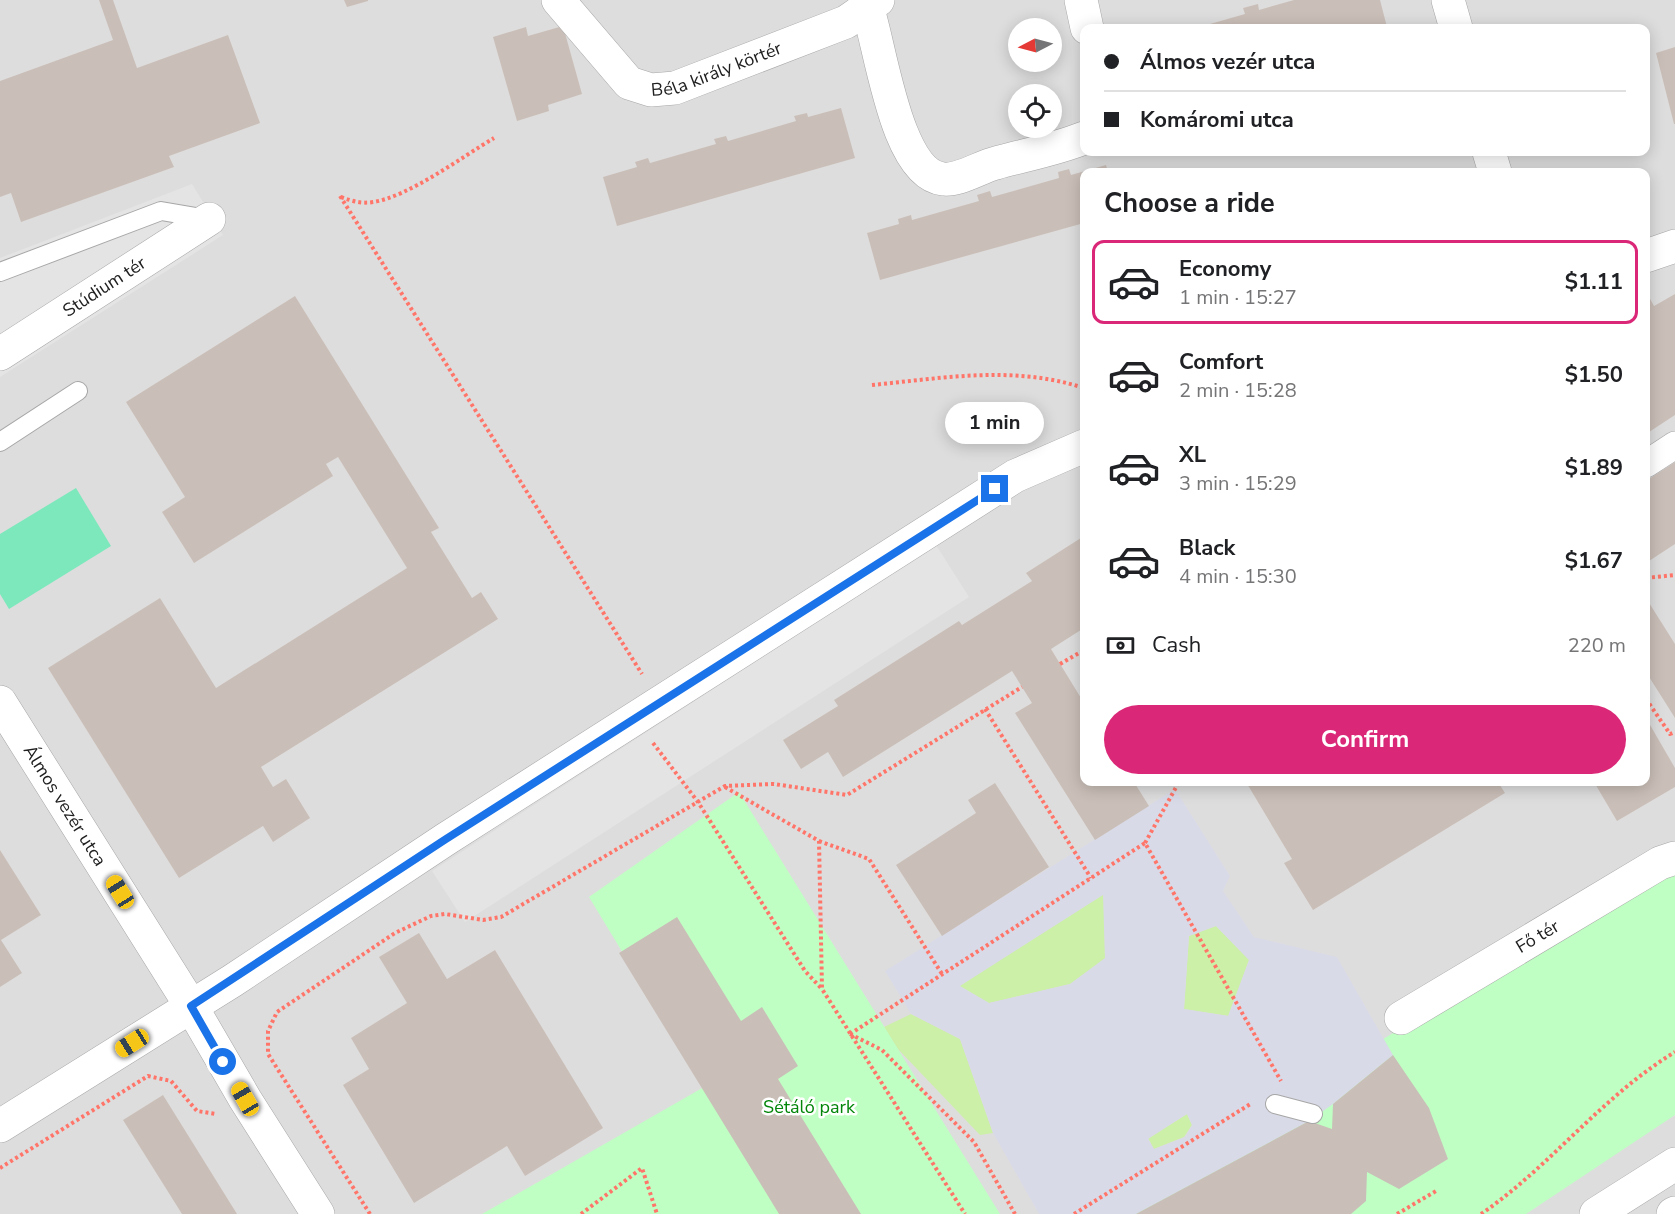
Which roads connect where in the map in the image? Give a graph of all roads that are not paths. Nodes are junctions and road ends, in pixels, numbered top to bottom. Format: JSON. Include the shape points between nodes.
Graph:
{"nodes":[{"id":1,"x":558,"y":0,"type":"edge"},
{"id":2,"x":1081,"y":0,"type":"edge"},
{"id":3,"x":1448,"y":0,"type":"edge"},
{"id":4,"x":870,"y":2,"type":"edge"},
{"id":5,"x":1086,"y":24,"type":"edge"},
{"id":6,"x":1455,"y":24,"type":"edge"},
{"id":7,"x":1080,"y":139,"type":"edge"},
{"id":8,"x":209,"y":219,"type":"joint"},
{"id":9,"x":1675,"y":246,"type":"edge"},
{"id":10,"x":1650,"y":255,"type":"edge"},
{"id":11,"x":0,"y":272,"type":"edge"},
{"id":12,"x":0,"y":354,"type":"edge"},
{"id":13,"x":78,"y":391,"type":"dead end"},
{"id":14,"x":0,"y":442,"type":"edge"},
{"id":15,"x":1675,"y":445,"type":"edge"},
{"id":16,"x":1080,"y":448,"type":"edge"},
{"id":17,"x":1650,"y":461,"type":"edge"},
{"id":18,"x":0,"y":702,"type":"edge"},
{"id":19,"x":1675,"y":858,"type":"edge"},
{"id":20,"x":191,"y":1006,"type":"junction"},
{"id":21,"x":1401,"y":1018,"type":"dead end"},
{"id":22,"x":1275,"y":1104,"type":"dead end"},
{"id":23,"x":1313,"y":1114,"type":"dead end"},
{"id":24,"x":0,"y":1126,"type":"edge"},
{"id":25,"x":1675,"y":1164,"type":"edge"},
{"id":26,"x":318,"y":1214,"type":"edge"},
{"id":27,"x":1596,"y":1214,"type":"edge"}],
"edges":[{"from":1,"to":4,"type":"street","name":"Béla király körtér","via":[[629,83],[651,90],[675,88],[846,22]]},
{"from":2,"to":5,"type":"street"},
{"from":3,"to":6,"type":"street"},
{"from":4,"to":7,"type":"street","name":"Béla király körtér","via":[[898,126],[913,157],[934,176],[952,179],[978,167]]},
{"from":8,"to":11,"type":"lane","via":[[160,211]]},
{"from":8,"to":12,"type":"street","name":"Stúdium tér"},
{"from":9,"to":10,"type":"street"},
{"from":13,"to":14,"type":"lane"},
{"from":15,"to":17,"type":"street"},
{"from":16,"to":20,"type":"street","via":[[1015,476]]},
{"from":18,"to":20,"type":"street","name":"Álmos vezér utca"},
{"from":19,"to":21,"type":"street","name":"Fő tér","via":[[1660,863]]},
{"from":20,"to":24,"type":"street"},
{"from":20,"to":26,"type":"street","name":"Álmos vezér utca"},
{"from":22,"to":23,"type":"lane"},
{"from":25,"to":27,"type":"street"}]}
